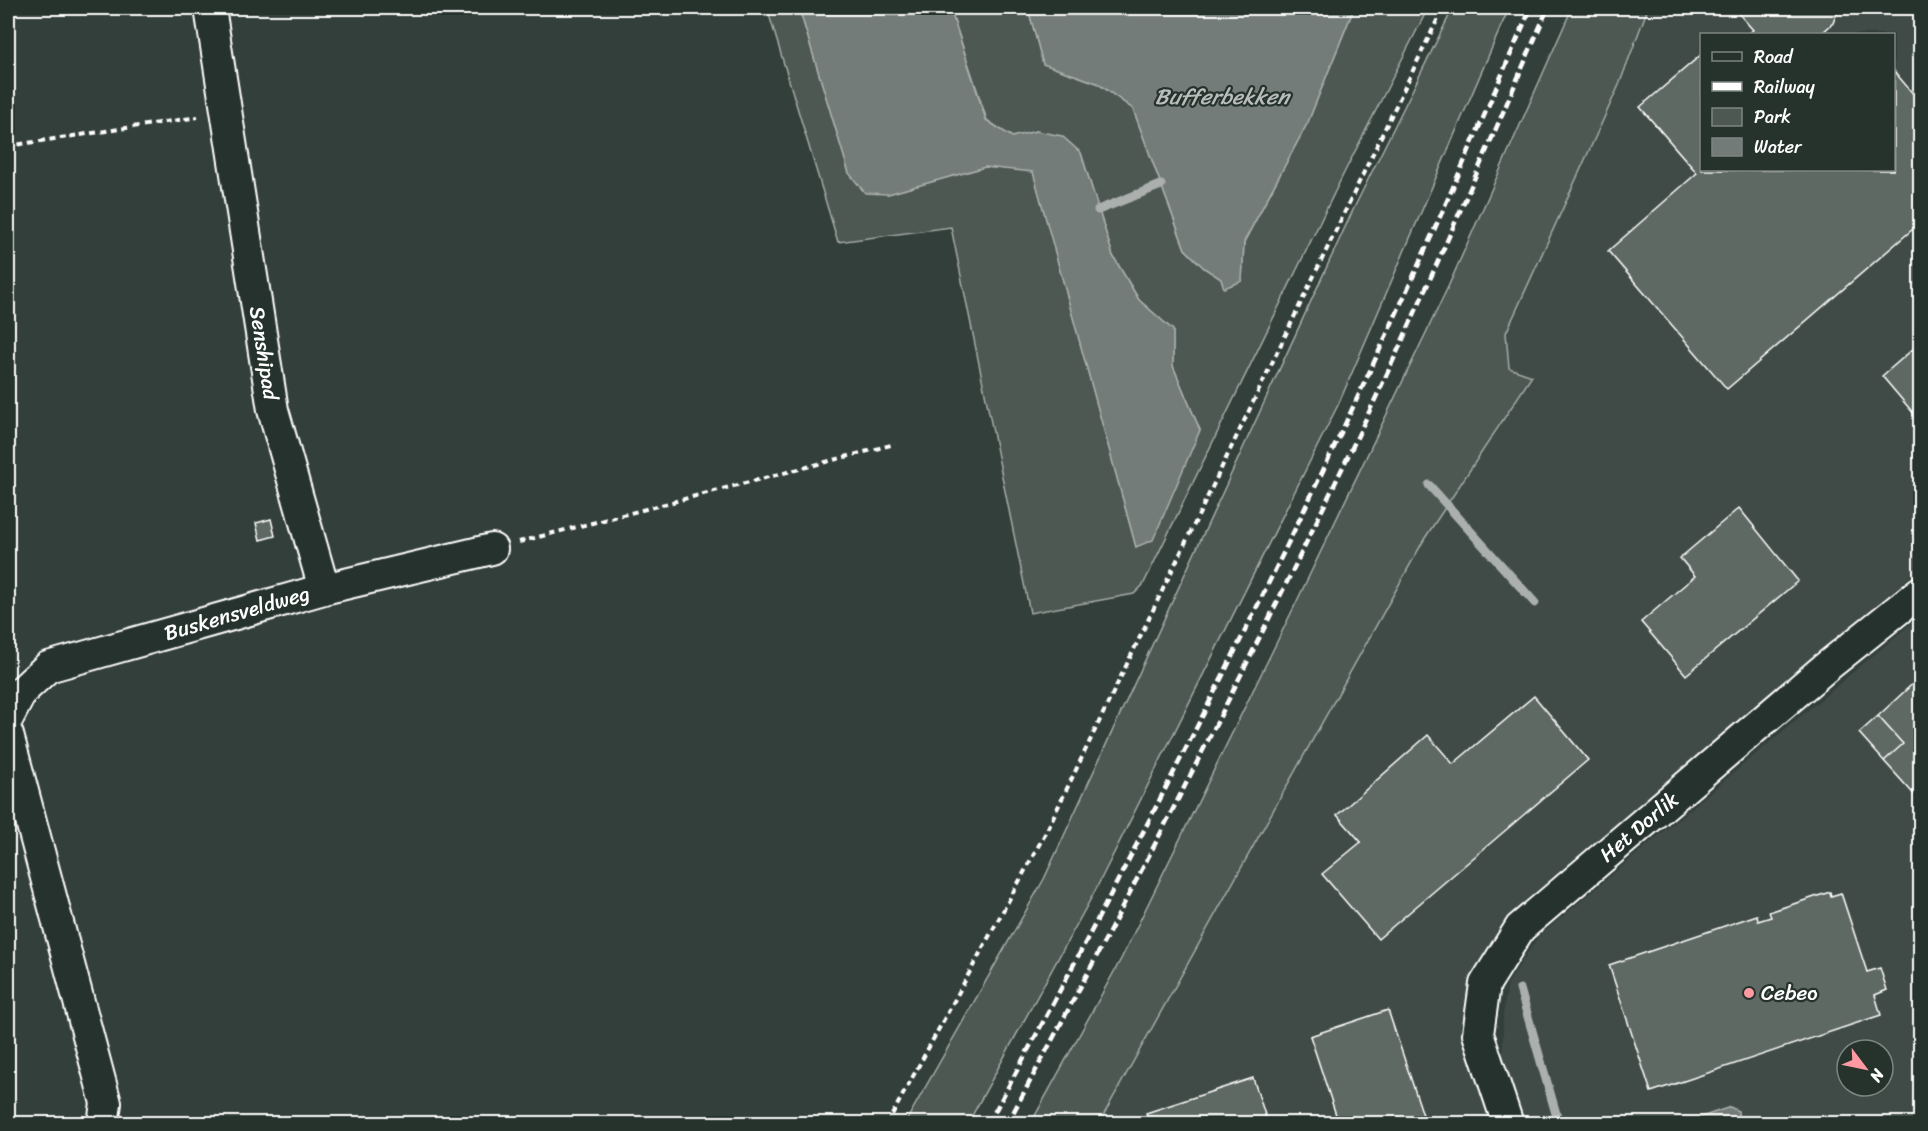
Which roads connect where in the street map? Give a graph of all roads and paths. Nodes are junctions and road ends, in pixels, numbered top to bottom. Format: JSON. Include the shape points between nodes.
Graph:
{"nodes":[{"id":1,"x":210,"y":8,"type":"edge"},
{"id":2,"x":1443,"y":8,"type":"edge"},
{"id":3,"x":225,"y":108,"type":"junction"},
{"id":4,"x":8,"y":146,"type":"edge"},
{"id":5,"x":895,"y":444,"type":"dead end"},
{"id":6,"x":492,"y":549,"type":"joint"},
{"id":7,"x":324,"y":589,"type":"junction"},
{"id":8,"x":1920,"y":592,"type":"edge"},
{"id":9,"x":8,"y":718,"type":"edge"},
{"id":10,"x":8,"y":735,"type":"edge"},
{"id":11,"x":103,"y":1124,"type":"edge"},
{"id":12,"x":887,"y":1124,"type":"edge"},
{"id":13,"x":1508,"y":1124,"type":"edge"}],
"edges":[{"from":1,"to":3,"type":"street","name":"Senshipad"},
{"from":2,"to":12,"type":"path","via":[[1046,832]]},
{"from":3,"to":4,"type":"path"},
{"from":3,"to":7,"type":"street","name":"Senshipad","via":[[273,410]]},
{"from":5,"to":6,"type":"path"},
{"from":6,"to":7,"type":"street","name":"Buskensveldweg"},
{"from":7,"to":9,"type":"street","name":"Buskensveldweg","via":[[48,667],[22,691]]},
{"from":8,"to":13,"type":"street","name":"Het Dorlik","via":[[1520,928],[1485,984],[1478,1034]]},
{"from":10,"to":11,"type":"street","via":[[106,1103]]}]}
